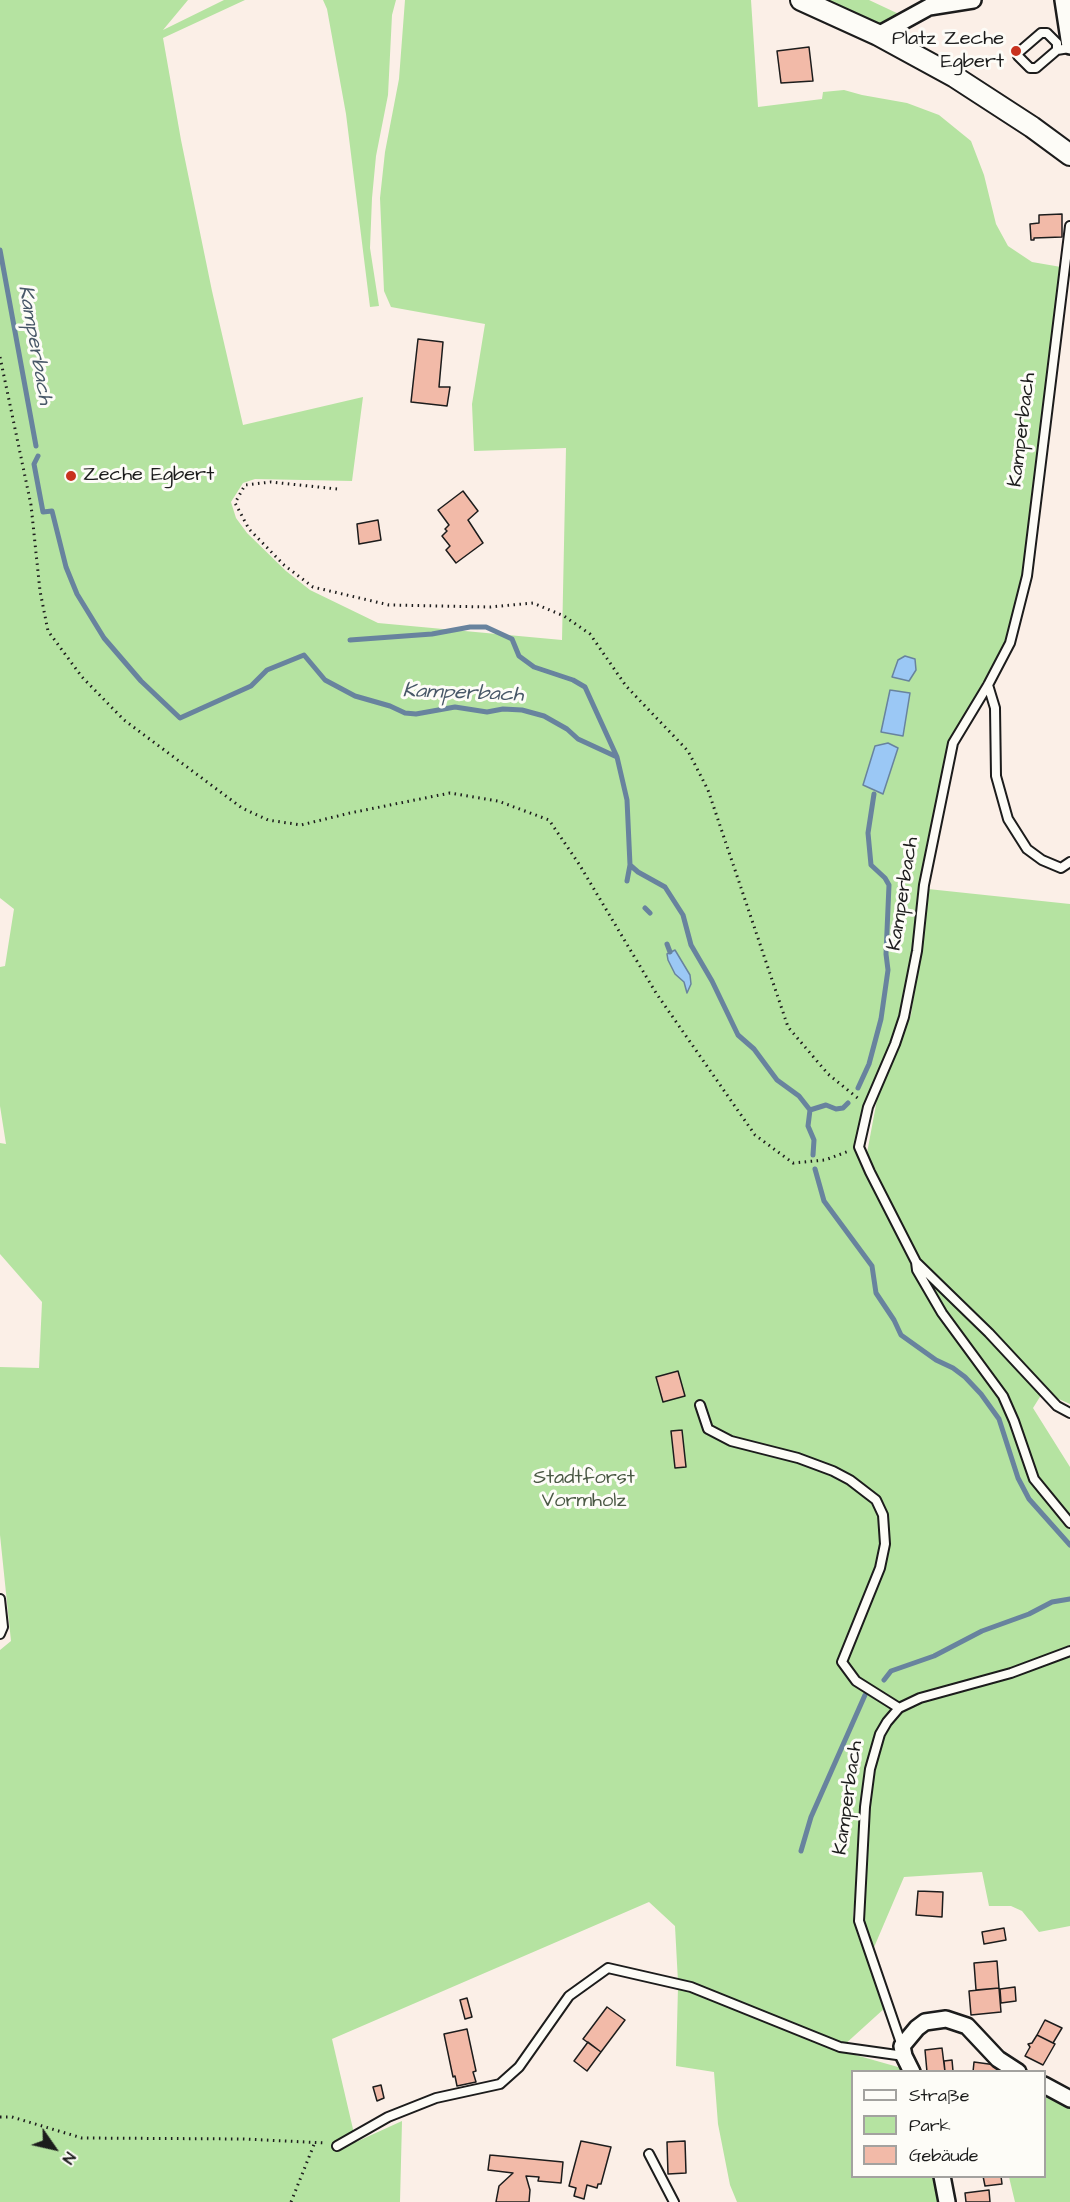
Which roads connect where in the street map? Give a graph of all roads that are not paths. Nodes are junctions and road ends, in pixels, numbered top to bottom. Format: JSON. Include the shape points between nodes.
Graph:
{"nodes":[{"id":1,"x":801,"y":0,"type":"edge"},
{"id":2,"x":973,"y":0,"type":"edge"},
{"id":3,"x":1063,"y":0,"type":"edge"},
{"id":4,"x":878,"y":35,"type":"junction"},
{"id":5,"x":1066,"y":48,"type":"edge"},
{"id":6,"x":1070,"y":155,"type":"edge"},
{"id":7,"x":1070,"y":226,"type":"edge"},
{"id":8,"x":988,"y":685,"type":"junction"},
{"id":9,"x":1070,"y":862,"type":"edge"},
{"id":10,"x":916,"y":1262,"type":"junction"},
{"id":11,"x":700,"y":1405,"type":"dead end"},
{"id":12,"x":1070,"y":1413,"type":"edge"},
{"id":13,"x":1070,"y":1523,"type":"edge"},
{"id":14,"x":0,"y":1599,"type":"edge"},
{"id":15,"x":0,"y":1634,"type":"edge"},
{"id":16,"x":1070,"y":1651,"type":"edge"},
{"id":17,"x":899,"y":1708,"type":"junction"},
{"id":18,"x":903,"y":2051,"type":"junction"},
{"id":19,"x":911,"y":2070,"type":"edge"},
{"id":20,"x":1015,"y":2070,"type":"edge"},
{"id":21,"x":1046,"y":2086,"type":"edge"},
{"id":22,"x":1070,"y":2099,"type":"edge"},
{"id":23,"x":337,"y":2146,"type":"dead end"},
{"id":24,"x":649,"y":2154,"type":"dead end"},
{"id":25,"x":942,"y":2178,"type":"edge"},
{"id":26,"x":674,"y":2202,"type":"edge"},
{"id":27,"x":947,"y":2202,"type":"edge"}],
"edges":[{"from":1,"to":4,"type":"street"},
{"from":2,"to":4,"type":"street","via":[[929,7]]},
{"from":3,"to":5,"type":"street"},
{"from":4,"to":6,"type":"street","via":[[996,103]]},
{"from":5,"to":5,"type":"lane","via":[[1036,68],[1030,68],[1018,56],[1041,33],[1047,33]]},
{"from":7,"to":8,"type":"lane","name":"Kamperbach","via":[[1027,576],[1010,643]]},
{"from":8,"to":9,"type":"lane","via":[[995,708],[996,776],[1008,819],[1027,849],[1042,860],[1060,868]]},
{"from":8,"to":10,"type":"lane","name":"Kamperbach","via":[[952,743],[924,885],[904,1017],[868,1107],[859,1147]]},
{"from":10,"to":12,"type":"lane","via":[[1057,1406]]},
{"from":10,"to":13,"type":"lane","via":[[942,1312],[1002,1396],[1034,1479]]},
{"from":11,"to":17,"type":"lane","via":[[708,1429],[731,1441],[833,1471],[876,1500],[883,1515],[885,1544],[880,1568],[842,1662],[856,1682]]},
{"from":14,"to":15,"type":"lane"},
{"from":16,"to":17,"type":"lane"},
{"from":17,"to":18,"type":"lane","name":"Kamperbach","via":[[880,1734],[870,1769],[858,1910],[861,1930]]},
{"from":18,"to":19,"type":"street","name":"Kamperbach"},
{"from":18,"to":20,"type":"street","via":[[925,2022],[946,2019],[967,2026],[998,2060]]},
{"from":18,"to":23,"type":"lane","via":[[840,2047],[691,1987],[608,1968],[569,1996],[519,2067],[500,2084],[436,2098],[388,2117]]},
{"from":21,"to":22,"type":"street"},
{"from":24,"to":26,"type":"lane"},
{"from":25,"to":27,"type":"street"}]}
